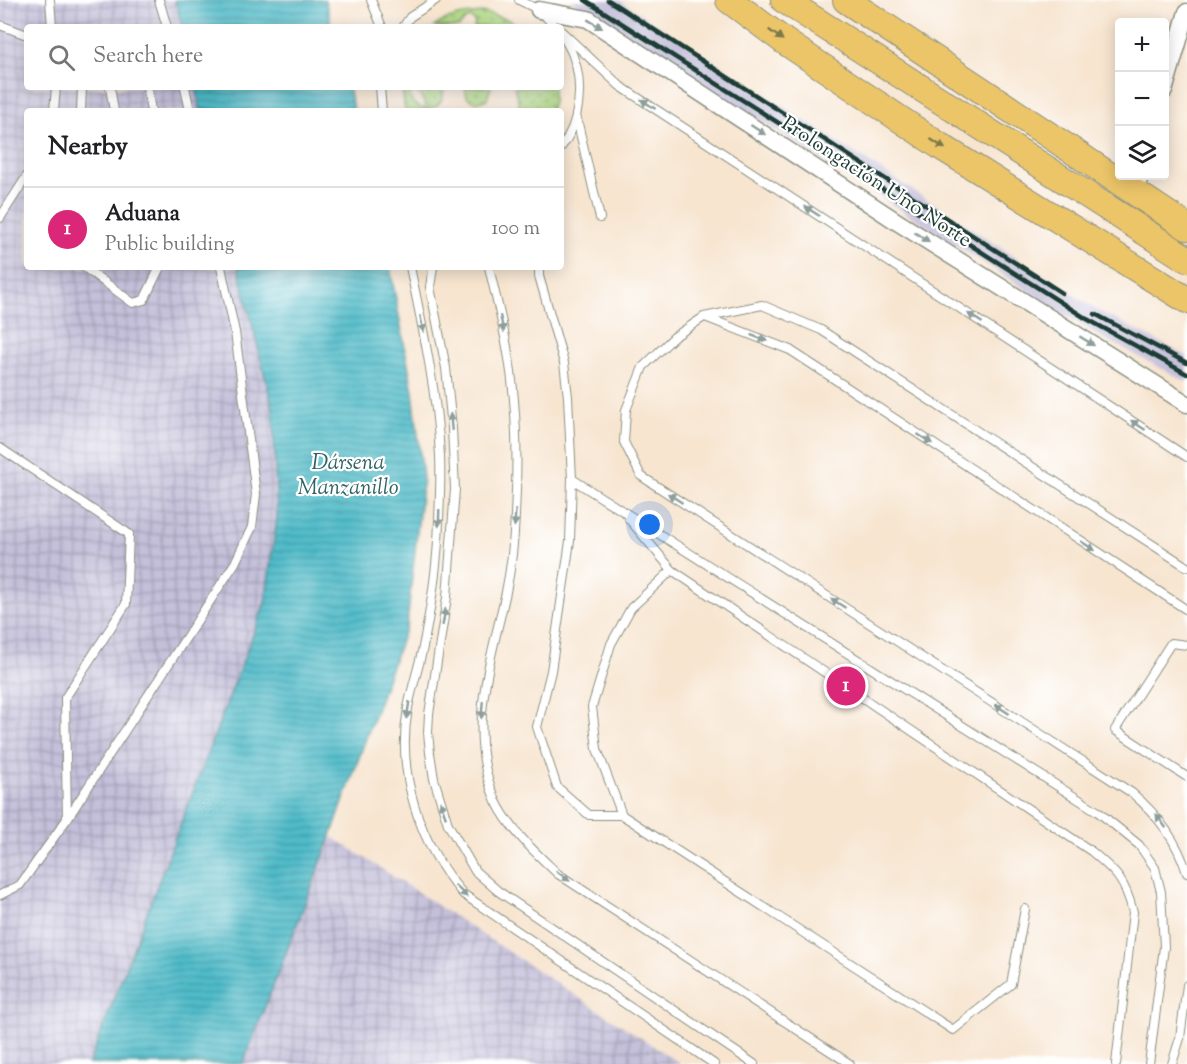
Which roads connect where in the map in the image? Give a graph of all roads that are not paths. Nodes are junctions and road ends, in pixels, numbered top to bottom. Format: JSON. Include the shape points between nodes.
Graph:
{"nodes":[{"id":1,"x":50,"y":0,"type":"edge"},
{"id":2,"x":159,"y":0,"type":"edge"},
{"id":3,"x":371,"y":0,"type":"edge"},
{"id":4,"x":436,"y":0,"type":"edge"},
{"id":5,"x":521,"y":0,"type":"edge"},
{"id":6,"x":729,"y":0,"type":"edge"},
{"id":7,"x":784,"y":0,"type":"edge"},
{"id":8,"x":846,"y":0,"type":"edge"},
{"id":9,"x":539,"y":10,"type":"junction"},
{"id":10,"x":1187,"y":12,"type":"edge"},
{"id":11,"x":52,"y":24,"type":"edge"},
{"id":12,"x":166,"y":24,"type":"edge"},
{"id":13,"x":381,"y":24,"type":"edge"},
{"id":14,"x":405,"y":24,"type":"edge"},
{"id":15,"x":553,"y":24,"type":"edge"},
{"id":16,"x":0,"y":25,"type":"edge"},
{"id":17,"x":24,"y":34,"type":"edge"},
{"id":18,"x":564,"y":35,"type":"edge"},
{"id":19,"x":564,"y":38,"type":"edge"},
{"id":20,"x":1169,"y":74,"type":"edge"},
{"id":21,"x":56,"y":90,"type":"edge"},
{"id":22,"x":82,"y":90,"type":"edge"},
{"id":23,"x":111,"y":90,"type":"edge"},
{"id":24,"x":148,"y":90,"type":"edge"},
{"id":25,"x":186,"y":90,"type":"edge"},
{"id":26,"x":380,"y":90,"type":"edge"},
{"id":27,"x":54,"y":108,"type":"edge"},
{"id":28,"x":81,"y":108,"type":"edge"},
{"id":29,"x":114,"y":108,"type":"edge"},
{"id":30,"x":150,"y":108,"type":"edge"},
{"id":31,"x":189,"y":108,"type":"edge"},
{"id":32,"x":381,"y":108,"type":"edge"},
{"id":33,"x":576,"y":115,"type":"junction"},
{"id":34,"x":564,"y":143,"type":"edge"},
{"id":35,"x":24,"y":181,"type":"edge"},
{"id":36,"x":1138,"y":184,"type":"edge"},
{"id":37,"x":0,"y":218,"type":"edge"},
{"id":38,"x":600,"y":218,"type":"dead end"},
{"id":39,"x":1187,"y":227,"type":"edge"},
{"id":40,"x":1187,"y":260,"type":"edge"},
{"id":41,"x":88,"y":270,"type":"edge"},
{"id":42,"x":159,"y":270,"type":"edge"},
{"id":43,"x":222,"y":270,"type":"edge"},
{"id":44,"x":411,"y":270,"type":"edge"},
{"id":45,"x":433,"y":270,"type":"edge"},
{"id":46,"x":490,"y":270,"type":"edge"},
{"id":47,"x":540,"y":270,"type":"edge"},
{"id":48,"x":1184,"y":299,"type":"edge"},
{"id":49,"x":705,"y":317,"type":"junction"},
{"id":50,"x":1187,"y":404,"type":"edge"},
{"id":51,"x":0,"y":448,"type":"edge"},
{"id":52,"x":1187,"y":457,"type":"edge"},
{"id":53,"x":572,"y":479,"type":"junction"},
{"id":54,"x":624,"y":512,"type":"junction"},
{"id":55,"x":1187,"y":567,"type":"edge"},
{"id":56,"x":672,"y":570,"type":"junction"},
{"id":57,"x":1187,"y":610,"type":"edge"},
{"id":58,"x":1187,"y":645,"type":"edge"},
{"id":59,"x":1187,"y":777,"type":"edge"},
{"id":60,"x":622,"y":815,"type":"junction"},
{"id":61,"x":67,"y":819,"type":"junction"},
{"id":62,"x":1187,"y":873,"type":"edge"},
{"id":63,"x":0,"y":895,"type":"edge"},
{"id":64,"x":1025,"y":909,"type":"dead end"},
{"id":65,"x":1187,"y":985,"type":"edge"},
{"id":66,"x":714,"y":1064,"type":"edge"},
{"id":67,"x":754,"y":1064,"type":"edge"},
{"id":68,"x":850,"y":1064,"type":"edge"},
{"id":69,"x":1116,"y":1064,"type":"edge"},
{"id":70,"x":1149,"y":1064,"type":"edge"},
{"id":71,"x":1172,"y":1064,"type":"edge"}],
"edges":[{"from":1,"to":11,"type":"lane"},
{"from":2,"to":12,"type":"lane"},
{"from":3,"to":13,"type":"lane"},
{"from":4,"to":14,"type":"lane"},
{"from":5,"to":9,"type":"lane"},
{"from":6,"to":48,"type":"main road","one_way":true,"via":[[939,146]]},
{"from":7,"to":40,"type":"main road"},
{"from":8,"to":36,"type":"main road"},
{"from":9,"to":15,"type":"lane"},
{"from":9,"to":50,"type":"street","name":"Prolongación Uno Norte","one_way":true,"via":[[588,19]]},
{"from":10,"to":20,"type":"street"},
{"from":16,"to":17,"type":"lane"},
{"from":52,"to":18,"type":"lane","one_way":true,"via":[[620,86]]},
{"from":19,"to":33,"type":"lane","via":[[574,57],[579,86]]},
{"from":21,"to":27,"type":"lane"},
{"from":22,"to":28,"type":"lane"},
{"from":23,"to":29,"type":"lane"},
{"from":24,"to":30,"type":"lane"},
{"from":25,"to":31,"type":"lane"},
{"from":26,"to":32,"type":"lane"},
{"from":33,"to":34,"type":"lane"},
{"from":33,"to":38,"type":"lane"},
{"from":35,"to":37,"type":"lane"},
{"from":36,"to":39,"type":"main road"},
{"from":41,"to":42,"type":"lane","via":[[133,303],[144,300]]},
{"from":43,"to":61,"type":"lane","via":[[235,332],[256,494],[252,527],[235,563]]},
{"from":44,"to":66,"type":"lane","one_way":true,"via":[[428,350],[440,457],[433,589],[405,735],[410,790],[426,840],[463,894]]},
{"from":67,"to":45,"type":"lane","one_way":true,"via":[[498,891],[475,870],[448,824],[434,778],[428,732],[447,597],[455,489],[446,368],[430,287]]},
{"from":46,"to":68,"type":"lane","one_way":true,"via":[[507,348],[516,429],[515,516],[508,579],[481,711],[482,757],[497,802],[523,841],[558,874]]},
{"from":47,"to":53,"type":"lane","via":[[564,363]]},
{"from":49,"to":55,"type":"lane","via":[[762,305],[821,330]]},
{"from":49,"to":57,"type":"lane","one_way":true,"via":[[790,350]]},
{"from":62,"to":49,"type":"lane","one_way":true,"via":[[1168,831],[1153,810],[1132,793],[641,476],[624,442],[626,410],[643,367],[674,336]]},
{"from":51,"to":61,"type":"lane","via":[[129,534],[126,604],[65,698]]},
{"from":53,"to":54,"type":"lane"},
{"from":53,"to":60,"type":"lane","via":[[568,553],[551,670],[537,727],[557,787],[589,814]]},
{"from":54,"to":56,"type":"lane"},
{"from":54,"to":70,"type":"lane","via":[[1097,811],[1139,845],[1155,868],[1161,891],[1164,947]]},
{"from":56,"to":60,"type":"lane","via":[[632,608],[611,644],[592,707],[597,749]]},
{"from":56,"to":69,"type":"lane","via":[[1112,868],[1127,889],[1133,912]]},
{"from":58,"to":59,"type":"lane","via":[[1171,643],[1115,730]]},
{"from":60,"to":64,"type":"lane","via":[[953,1029],[1011,984]]},
{"from":61,"to":63,"type":"lane","via":[[20,885]]},
{"from":65,"to":71,"type":"lane","via":[[1180,1038]]}]}
